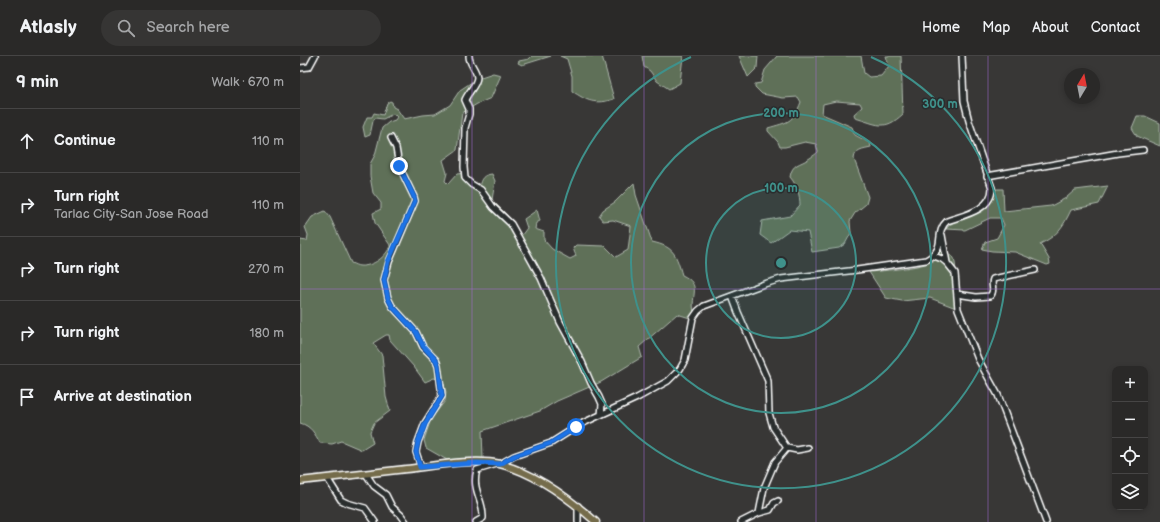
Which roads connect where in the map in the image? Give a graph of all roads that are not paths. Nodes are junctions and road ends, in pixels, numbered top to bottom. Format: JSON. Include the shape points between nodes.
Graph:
{"nodes":[{"id":1,"x":315,"y":56,"type":"edge"},
{"id":2,"x":469,"y":56,"type":"edge"},
{"id":3,"x":962,"y":56,"type":"edge"},
{"id":4,"x":300,"y":68,"type":"edge"},
{"id":5,"x":391,"y":138,"type":"dead end"},
{"id":6,"x":1143,"y":150,"type":"dead end"},
{"id":7,"x":987,"y":176,"type":"junction"},
{"id":8,"x":941,"y":230,"type":"junction"},
{"id":9,"x":934,"y":256,"type":"junction"},
{"id":10,"x":947,"y":263,"type":"junction"},
{"id":11,"x":1035,"y":270,"type":"dead end"},
{"id":12,"x":957,"y":294,"type":"junction"},
{"id":13,"x":732,"y":296,"type":"junction"},
{"id":14,"x":601,"y":415,"type":"junction"},
{"id":15,"x":787,"y":448,"type":"junction"},
{"id":16,"x":808,"y":448,"type":"dead end"},
{"id":17,"x":499,"y":464,"type":"junction"},
{"id":18,"x":420,"y":467,"type":"junction"},
{"id":19,"x":366,"y":474,"type":"junction"},
{"id":20,"x":327,"y":478,"type":"junction"},
{"id":21,"x":300,"y":481,"type":"edge"},
{"id":22,"x":778,"y":501,"type":"dead end"},
{"id":23,"x":578,"y":506,"type":"junction"},
{"id":24,"x":759,"y":513,"type":"junction"},
{"id":25,"x":375,"y":522,"type":"edge"},
{"id":26,"x":406,"y":522,"type":"edge"},
{"id":27,"x":476,"y":522,"type":"edge"},
{"id":28,"x":578,"y":522,"type":"edge"},
{"id":29,"x":596,"y":522,"type":"edge"},
{"id":30,"x":741,"y":522,"type":"edge"},
{"id":31,"x":1046,"y":522,"type":"edge"}],
"edges":[{"from":1,"to":4,"type":"street","via":[[309,67]]},
{"from":2,"to":14,"type":"street","via":[[477,76],[465,100],[469,114],[465,128],[466,178],[481,190],[493,207],[511,224],[541,278],[557,317],[599,397],[602,404]]},
{"from":3,"to":7,"type":"street","via":[[964,102]]},
{"from":5,"to":18,"type":"street","via":[[396,148],[399,166],[415,201],[388,262],[384,280],[392,306],[416,332],[423,346],[436,360],[443,394],[430,414],[418,442],[416,452]]},
{"from":6,"to":7,"type":"street"},
{"from":7,"to":8,"type":"street","via":[[992,188],[989,201],[969,214],[947,221]]},
{"from":8,"to":9,"type":"street"},
{"from":8,"to":10,"type":"street"},
{"from":9,"to":10,"type":"street"},
{"from":9,"to":13,"type":"street","via":[[926,260],[847,272],[773,280]]},
{"from":10,"to":12,"type":"street","via":[[955,273]]},
{"from":11,"to":12,"type":"street","via":[[993,279],[993,292],[990,296]]},
{"from":12,"to":31,"type":"street","via":[[958,309],[978,359],[998,395]]},
{"from":13,"to":14,"type":"street","via":[[704,306],[695,314],[687,355],[676,374],[658,387]]},
{"from":13,"to":15,"type":"street","via":[[768,381],[769,413],[773,427]]},
{"from":14,"to":17,"type":"street","via":[[551,443]]},
{"from":15,"to":16,"type":"street"},
{"from":15,"to":24,"type":"street","via":[[775,462],[764,488]]},
{"from":17,"to":18,"type":"main road"},
{"from":17,"to":23,"type":"main road","via":[[536,479]]},
{"from":17,"to":27,"type":"street","via":[[477,470],[477,493],[484,510],[483,518]]},
{"from":18,"to":19,"type":"main road"},
{"from":19,"to":20,"type":"main road"},
{"from":19,"to":26,"type":"street"},
{"from":20,"to":21,"type":"main road"},
{"from":20,"to":25,"type":"street","via":[[341,500],[364,508]]},
{"from":22,"to":24,"type":"street","via":[[770,510]]},
{"from":23,"to":28,"type":"street"},
{"from":23,"to":29,"type":"main road"},
{"from":24,"to":30,"type":"street"}]}
